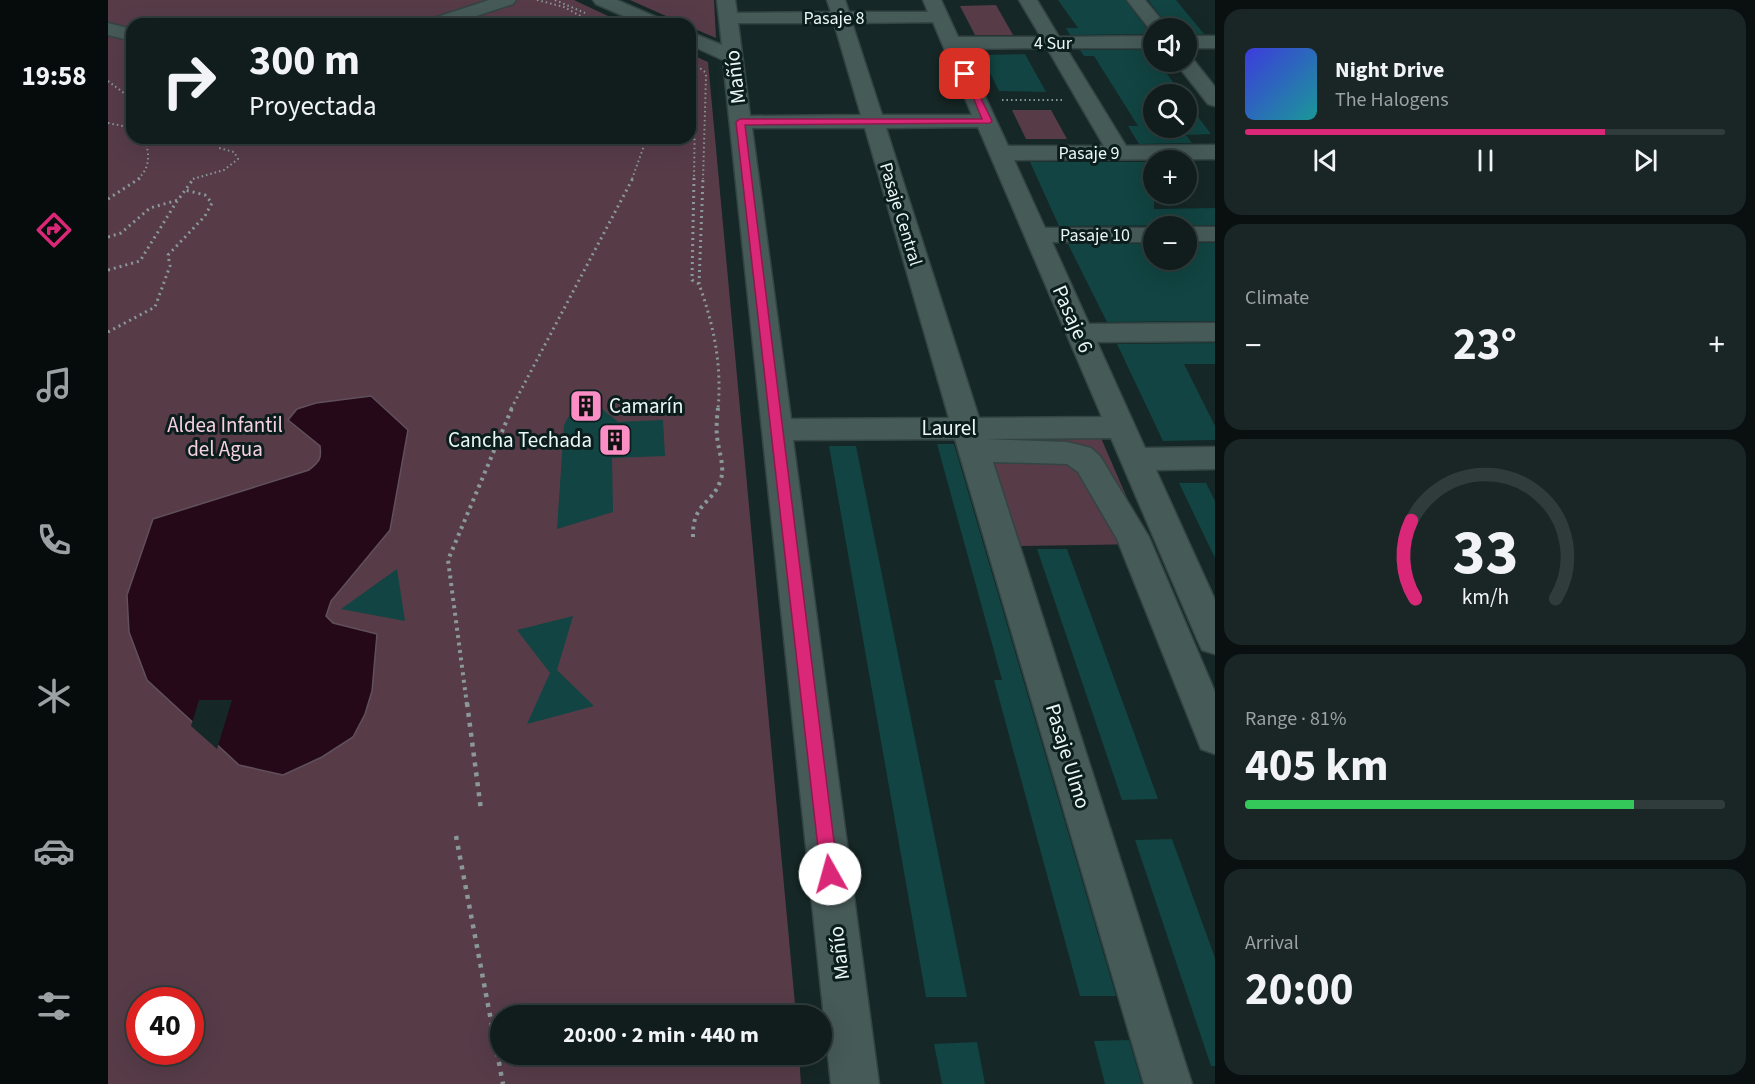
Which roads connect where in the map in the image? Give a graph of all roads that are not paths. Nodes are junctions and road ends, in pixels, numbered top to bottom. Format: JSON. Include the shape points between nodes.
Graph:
{"nodes":[{"id":1,"x":507,"y":0,"type":"edge"},
{"id":2,"x":602,"y":0,"type":"edge"},
{"id":3,"x":1028,"y":0,"type":"edge"},
{"id":4,"x":1136,"y":0,"type":"edge"},
{"id":5,"x":727,"y":9,"type":"edge"},
{"id":6,"x":838,"y":9,"type":"edge"},
{"id":7,"x":936,"y":9,"type":"edge"},
{"id":8,"x":452,"y":18,"type":"edge"},
{"id":9,"x":643,"y":18,"type":"edge"},
{"id":10,"x":1151,"y":18,"type":"edge"},
{"id":11,"x":108,"y":29,"type":"edge"},
{"id":12,"x":126,"y":34,"type":"edge"},
{"id":13,"x":696,"y":41,"type":"edge"},
{"id":14,"x":1143,"y":42,"type":"edge"},
{"id":15,"x":1197,"y":42,"type":"edge"},
{"id":16,"x":1215,"y":42,"type":"edge"},
{"id":17,"x":951,"y":43,"type":"junction"},
{"id":18,"x":1054,"y":43,"type":"junction"},
{"id":19,"x":732,"y":57,"type":"junction"},
{"id":20,"x":1193,"y":72,"type":"edge"},
{"id":21,"x":1215,"y":100,"type":"edge"},
{"id":22,"x":982,"y":111,"type":"junction"},
{"id":23,"x":740,"y":122,"type":"junction"},
{"id":24,"x":873,"y":122,"type":"junction"},
{"id":25,"x":1119,"y":152,"type":"junction"},
{"id":26,"x":1215,"y":152,"type":"edge"},
{"id":27,"x":1000,"y":153,"type":"junction"},
{"id":28,"x":1197,"y":234,"type":"edge"},
{"id":29,"x":1215,"y":234,"type":"edge"},
{"id":30,"x":1036,"y":235,"type":"junction"},
{"id":31,"x":1143,"y":235,"type":"edge"},
{"id":32,"x":1215,"y":332,"type":"edge"},
{"id":33,"x":1079,"y":333,"type":"junction"},
{"id":34,"x":1121,"y":427,"type":"junction"},
{"id":35,"x":777,"y":430,"type":"junction"},
{"id":36,"x":970,"y":439,"type":"junction"},
{"id":37,"x":1215,"y":458,"type":"edge"},
{"id":38,"x":1135,"y":459,"type":"junction"},
{"id":39,"x":1215,"y":638,"type":"edge"},
{"id":40,"x":1215,"y":737,"type":"edge"},
{"id":41,"x":855,"y":1084,"type":"edge"},
{"id":42,"x":1168,"y":1084,"type":"edge"}],
"edges":[{"from":1,"to":8,"type":"street"},
{"from":2,"to":9,"type":"street"},
{"from":3,"to":18,"type":"street"},
{"from":4,"to":10,"type":"street"},
{"from":5,"to":6,"type":"street","name":"Pasaje 8"},
{"from":5,"to":19,"type":"street","name":"Mañío"},
{"from":6,"to":7,"type":"street","name":"Pasaje 8"},
{"from":6,"to":24,"type":"street","name":"Pasaje Central"},
{"from":7,"to":17,"type":"street","name":"Pasaje 6"},
{"from":11,"to":12,"type":"street"},
{"from":13,"to":19,"type":"street"},
{"from":14,"to":18,"type":"street","name":"4 Sur"},
{"from":15,"to":16,"type":"street"},
{"from":17,"to":18,"type":"street","name":"4 Sur"},
{"from":17,"to":22,"type":"street","name":"Pasaje 6"},
{"from":18,"to":25,"type":"street"},
{"from":19,"to":23,"type":"street","name":"Mañío"},
{"from":20,"to":21,"type":"street"},
{"from":22,"to":24,"type":"street"},
{"from":22,"to":27,"type":"street","name":"Pasaje 6"},
{"from":23,"to":24,"type":"street"},
{"from":23,"to":35,"type":"street","name":"Mañío"},
{"from":24,"to":36,"type":"street","name":"Pasaje Central"},
{"from":25,"to":26,"type":"street","name":"Pasaje 9"},
{"from":25,"to":27,"type":"street","name":"Pasaje 9"},
{"from":27,"to":30,"type":"street","name":"Pasaje 6"},
{"from":28,"to":29,"type":"street"},
{"from":30,"to":31,"type":"street","name":"Pasaje 10"},
{"from":30,"to":33,"type":"street","name":"Pasaje 6"},
{"from":32,"to":33,"type":"street"},
{"from":33,"to":34,"type":"street","name":"Pasaje 6"},
{"from":34,"to":36,"type":"street","name":"Laurel"},
{"from":34,"to":38,"type":"street","name":"Pasaje 6"},
{"from":35,"to":36,"type":"street","name":"Laurel"},
{"from":35,"to":41,"type":"street","name":"Mañío"},
{"from":36,"to":40,"type":"street","via":[[1067,453],[1080,456],[1089,464],[1133,537]]},
{"from":36,"to":42,"type":"street","name":"Pasaje Ulmo"},
{"from":37,"to":38,"type":"street"},
{"from":38,"to":39,"type":"street","name":"Pasaje 6"}]}
